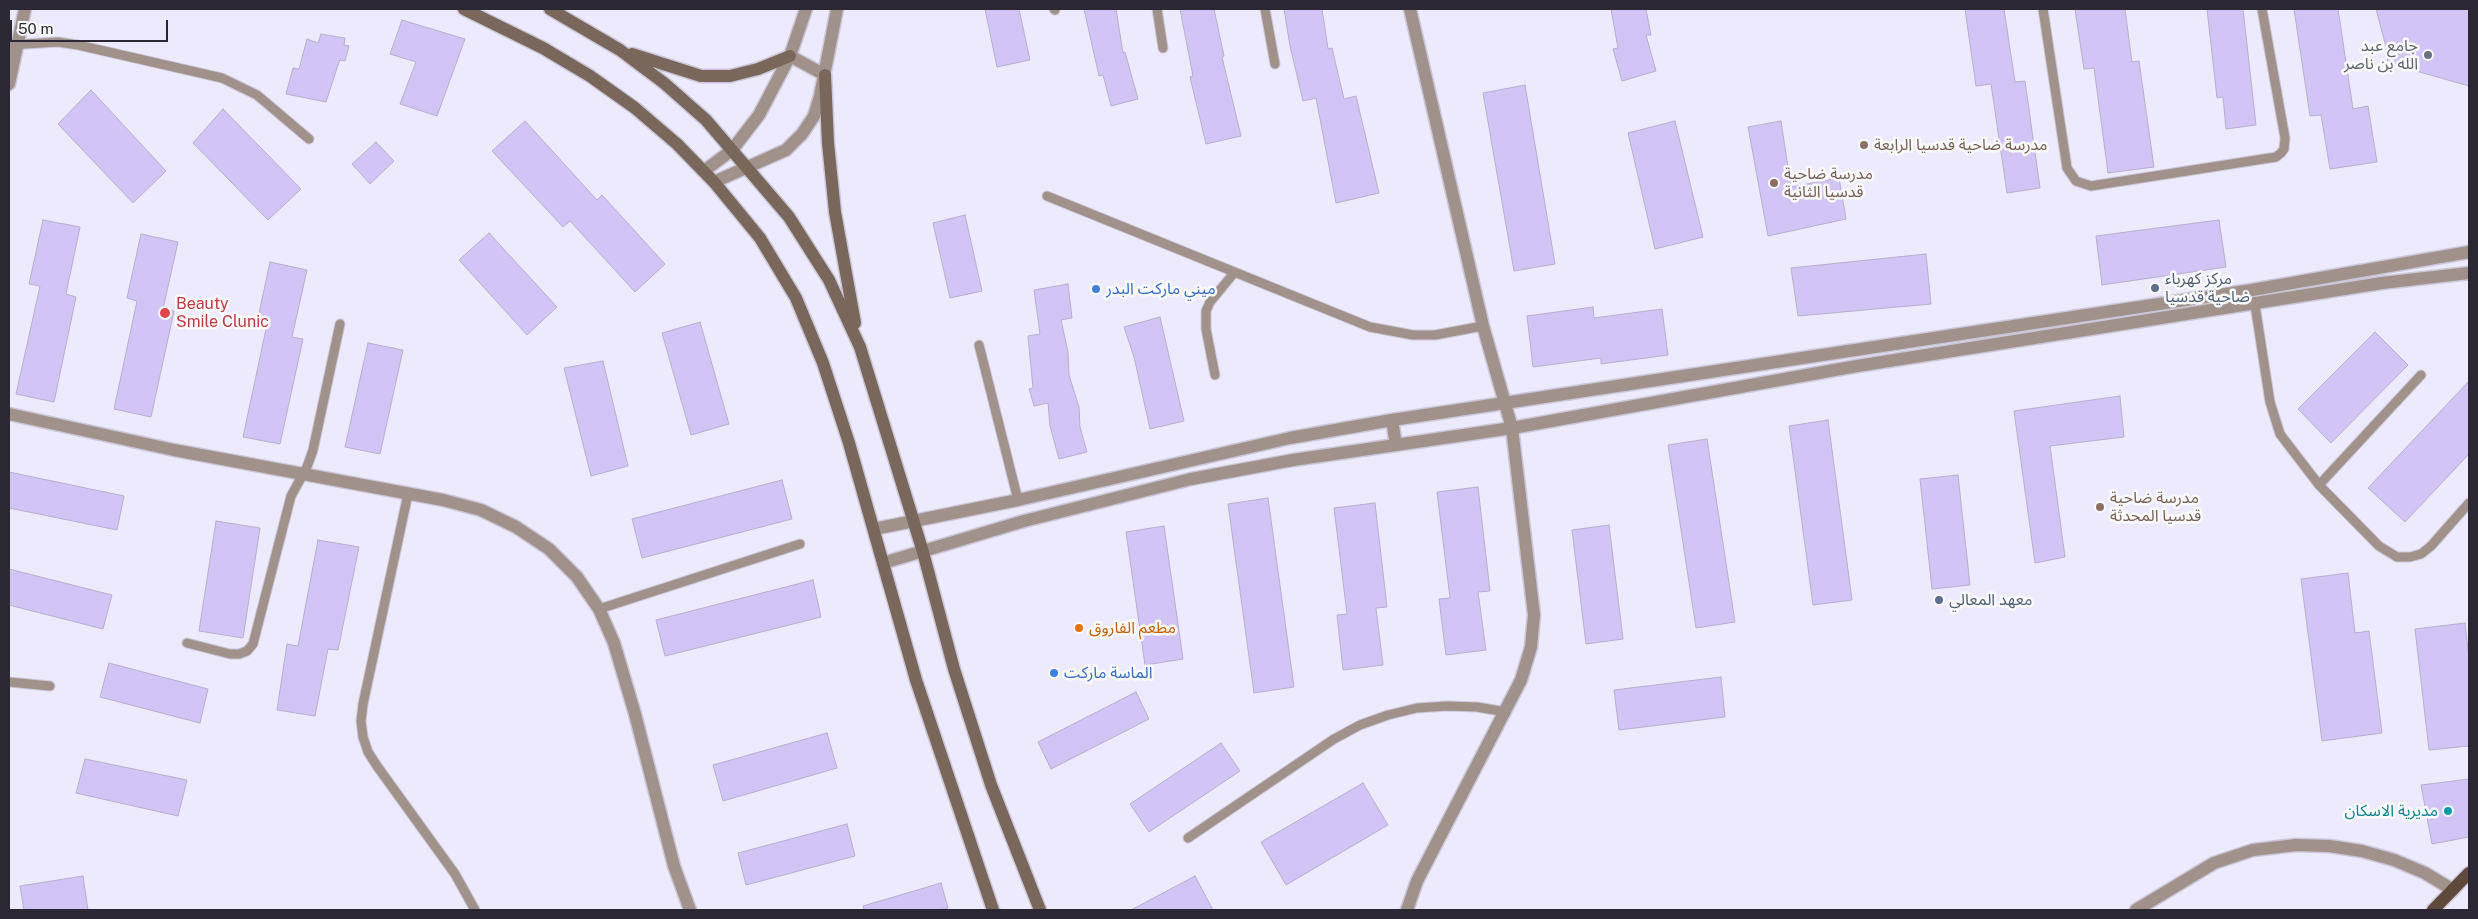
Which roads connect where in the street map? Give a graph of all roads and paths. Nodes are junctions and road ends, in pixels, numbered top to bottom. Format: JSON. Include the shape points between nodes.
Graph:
{"nodes":[{"id":1,"x":464,"y":9,"type":"edge"},
{"id":2,"x":550,"y":9,"type":"edge"},
{"id":3,"x":806,"y":9,"type":"edge"},
{"id":4,"x":836,"y":9,"type":"edge"},
{"id":5,"x":1157,"y":9,"type":"edge"},
{"id":6,"x":1265,"y":9,"type":"edge"},
{"id":7,"x":1410,"y":9,"type":"edge"},
{"id":8,"x":2043,"y":9,"type":"edge"},
{"id":9,"x":2262,"y":9,"type":"edge"},
{"id":10,"x":24,"y":11,"type":"edge"},
{"id":11,"x":13,"y":45,"type":"edge"},
{"id":12,"x":1163,"y":48,"type":"dead end"},
{"id":13,"x":620,"y":50,"type":"junction"},
{"id":14,"x":790,"y":56,"type":"junction"},
{"id":15,"x":1275,"y":64,"type":"dead end"},
{"id":16,"x":825,"y":75,"type":"junction"},
{"id":17,"x":9,"y":84,"type":"edge"},
{"id":18,"x":309,"y":139,"type":"dead end"},
{"id":19,"x":732,"y":150,"type":"junction"},
{"id":20,"x":748,"y":169,"type":"junction"},
{"id":21,"x":704,"y":171,"type":"junction"},
{"id":22,"x":714,"y":182,"type":"junction"},
{"id":23,"x":1047,"y":196,"type":"dead end"},
{"id":24,"x":2469,"y":252,"type":"edge"},
{"id":25,"x":2379,"y":269,"type":"junction"},
{"id":26,"x":1234,"y":273,"type":"junction"},
{"id":27,"x":2469,"y":273,"type":"edge"},
{"id":28,"x":2382,"y":283,"type":"junction"},
{"id":29,"x":2252,"y":290,"type":"junction"},
{"id":30,"x":2255,"y":305,"type":"junction"},
{"id":31,"x":2055,"y":319,"type":"junction"},
{"id":32,"x":340,"y":324,"type":"dead end"},
{"id":33,"x":1483,"y":326,"type":"junction"},
{"id":34,"x":2058,"y":335,"type":"junction"},
{"id":35,"x":979,"y":346,"type":"dead end"},
{"id":36,"x":860,"y":347,"type":"junction"},
{"id":37,"x":1216,"y":375,"type":"dead end"},
{"id":38,"x":2421,"y":375,"type":"dead end"},
{"id":39,"x":1505,"y":403,"type":"junction"},
{"id":40,"x":9,"y":414,"type":"edge"},
{"id":41,"x":1392,"y":420,"type":"junction"},
{"id":42,"x":1512,"y":428,"type":"junction"},
{"id":43,"x":1290,"y":438,"type":"junction"},
{"id":44,"x":1396,"y":445,"type":"junction"},
{"id":45,"x":1293,"y":460,"type":"junction"},
{"id":46,"x":1188,"y":462,"type":"junction"},
{"id":47,"x":303,"y":475,"type":"junction"},
{"id":48,"x":1192,"y":480,"type":"junction"},
{"id":49,"x":2319,"y":485,"type":"junction"},
{"id":50,"x":408,"y":494,"type":"junction"},
{"id":51,"x":1018,"y":500,"type":"junction"},
{"id":52,"x":2469,"y":503,"type":"edge"},
{"id":53,"x":914,"y":521,"type":"junction"},
{"id":54,"x":1024,"y":521,"type":"junction"},
{"id":55,"x":874,"y":529,"type":"junction"},
{"id":56,"x":800,"y":544,"type":"dead end"},
{"id":57,"x":923,"y":552,"type":"junction"},
{"id":58,"x":882,"y":563,"type":"junction"},
{"id":59,"x":599,"y":609,"type":"junction"},
{"id":60,"x":188,"y":643,"type":"dead end"},
{"id":61,"x":9,"y":682,"type":"edge"},
{"id":62,"x":50,"y":686,"type":"dead end"},
{"id":63,"x":1506,"y":712,"type":"junction"},
{"id":64,"x":1188,"y":838,"type":"dead end"},
{"id":65,"x":2469,"y":873,"type":"edge"},
{"id":66,"x":2453,"y":890,"type":"junction"},
{"id":67,"x":475,"y":910,"type":"edge"},
{"id":68,"x":690,"y":910,"type":"edge"},
{"id":69,"x":993,"y":910,"type":"edge"},
{"id":70,"x":1040,"y":910,"type":"edge"},
{"id":71,"x":1407,"y":910,"type":"edge"},
{"id":72,"x":2136,"y":910,"type":"edge"},
{"id":73,"x":2433,"y":910,"type":"edge"}],
"edges":[{"from":1,"to":21,"type":"main road","via":[[543,48],[590,76],[635,108]]},
{"from":2,"to":13,"type":"main road"},
{"from":3,"to":14,"type":"street"},
{"from":4,"to":16,"type":"street"},
{"from":5,"to":12,"type":"lane"},
{"from":6,"to":15,"type":"lane"},
{"from":7,"to":33,"type":"street"},
{"from":8,"to":9,"type":"lane","via":[[2067,168],[2076,181],[2091,186],[2276,157],[2281,153],[2285,138]]},
{"from":10,"to":11,"type":"street"},
{"from":11,"to":17,"type":"street"},
{"from":11,"to":18,"type":"lane","via":[[58,42],[78,45],[222,78],[257,95]]},
{"from":13,"to":14,"type":"main road","via":[[701,76],[730,76]]},
{"from":13,"to":19,"type":"main road","via":[[706,120]]},
{"from":14,"to":16,"type":"street"},
{"from":14,"to":19,"type":"street","via":[[759,115]]},
{"from":16,"to":20,"type":"street","via":[[814,116],[802,134],[786,150]]},
{"from":16,"to":36,"type":"main road","via":[[834,212]]},
{"from":19,"to":20,"type":"main road"},
{"from":19,"to":21,"type":"street"},
{"from":20,"to":22,"type":"street"},
{"from":20,"to":36,"type":"main road","via":[[789,217],[829,280]]},
{"from":21,"to":22,"type":"main road"},
{"from":22,"to":55,"type":"main road","via":[[760,238],[796,298],[823,363]]},
{"from":23,"to":26,"type":"lane"},
{"from":24,"to":25,"type":"street"},
{"from":25,"to":28,"type":"street"},
{"from":25,"to":29,"type":"street"},
{"from":26,"to":33,"type":"lane","via":[[1349,320],[1391,332],[1435,335]]},
{"from":26,"to":37,"type":"lane","via":[[1206,311],[1206,329]]},
{"from":27,"to":28,"type":"street"},
{"from":28,"to":30,"type":"street"},
{"from":29,"to":30,"type":"street"},
{"from":29,"to":31,"type":"street"},
{"from":30,"to":34,"type":"street"},
{"from":30,"to":49,"type":"lane","via":[[2273,418],[2289,448]]},
{"from":31,"to":34,"type":"street"},
{"from":31,"to":39,"type":"street"},
{"from":32,"to":47,"type":"lane","via":[[313,450]]},
{"from":33,"to":39,"type":"street"},
{"from":34,"to":42,"type":"street","via":[[1857,366]]},
{"from":35,"to":51,"type":"lane"},
{"from":36,"to":53,"type":"main road"},
{"from":38,"to":49,"type":"lane"},
{"from":39,"to":41,"type":"street"},
{"from":39,"to":42,"type":"street"},
{"from":40,"to":47,"type":"street"},
{"from":41,"to":43,"type":"street"},
{"from":41,"to":44,"type":"street"},
{"from":42,"to":44,"type":"street"},
{"from":42,"to":63,"type":"street","via":[[1534,615],[1531,647],[1522,680]]},
{"from":43,"to":45,"type":"street"},
{"from":43,"to":46,"type":"street"},
{"from":44,"to":45,"type":"street"},
{"from":45,"to":48,"type":"street"},
{"from":46,"to":48,"type":"street"},
{"from":46,"to":51,"type":"street"},
{"from":47,"to":50,"type":"street"},
{"from":47,"to":60,"type":"lane","via":[[291,496],[253,644],[247,651],[230,654]]},
{"from":48,"to":54,"type":"street"},
{"from":49,"to":52,"type":"lane","via":[[2379,546],[2397,556],[2421,554]]},
{"from":50,"to":59,"type":"street","via":[[481,510],[516,527],[549,549],[577,577]]},
{"from":50,"to":67,"type":"lane","via":[[362,704],[363,737],[377,766],[454,874]]},
{"from":51,"to":53,"type":"street"},
{"from":51,"to":54,"type":"street"},
{"from":53,"to":55,"type":"street"},
{"from":53,"to":57,"type":"main road"},
{"from":54,"to":57,"type":"street"},
{"from":55,"to":58,"type":"main road"},
{"from":56,"to":59,"type":"lane"},
{"from":57,"to":58,"type":"street"},
{"from":57,"to":70,"type":"main road","via":[[954,670],[991,785]]},
{"from":58,"to":69,"type":"main road","via":[[916,680]]},
{"from":59,"to":68,"type":"street","via":[[620,660],[674,866]]},
{"from":61,"to":62,"type":"lane"},
{"from":63,"to":64,"type":"lane","via":[[1477,707],[1418,708],[1360,725],[1334,738]]},
{"from":63,"to":71,"type":"street","via":[[1417,881]]},
{"from":65,"to":66,"type":"main road"},
{"from":66,"to":72,"type":"street","via":[[2425,873],[2378,856],[2329,846],[2296,844],[2253,850],[2214,863]]},
{"from":66,"to":73,"type":"main road"}]}
